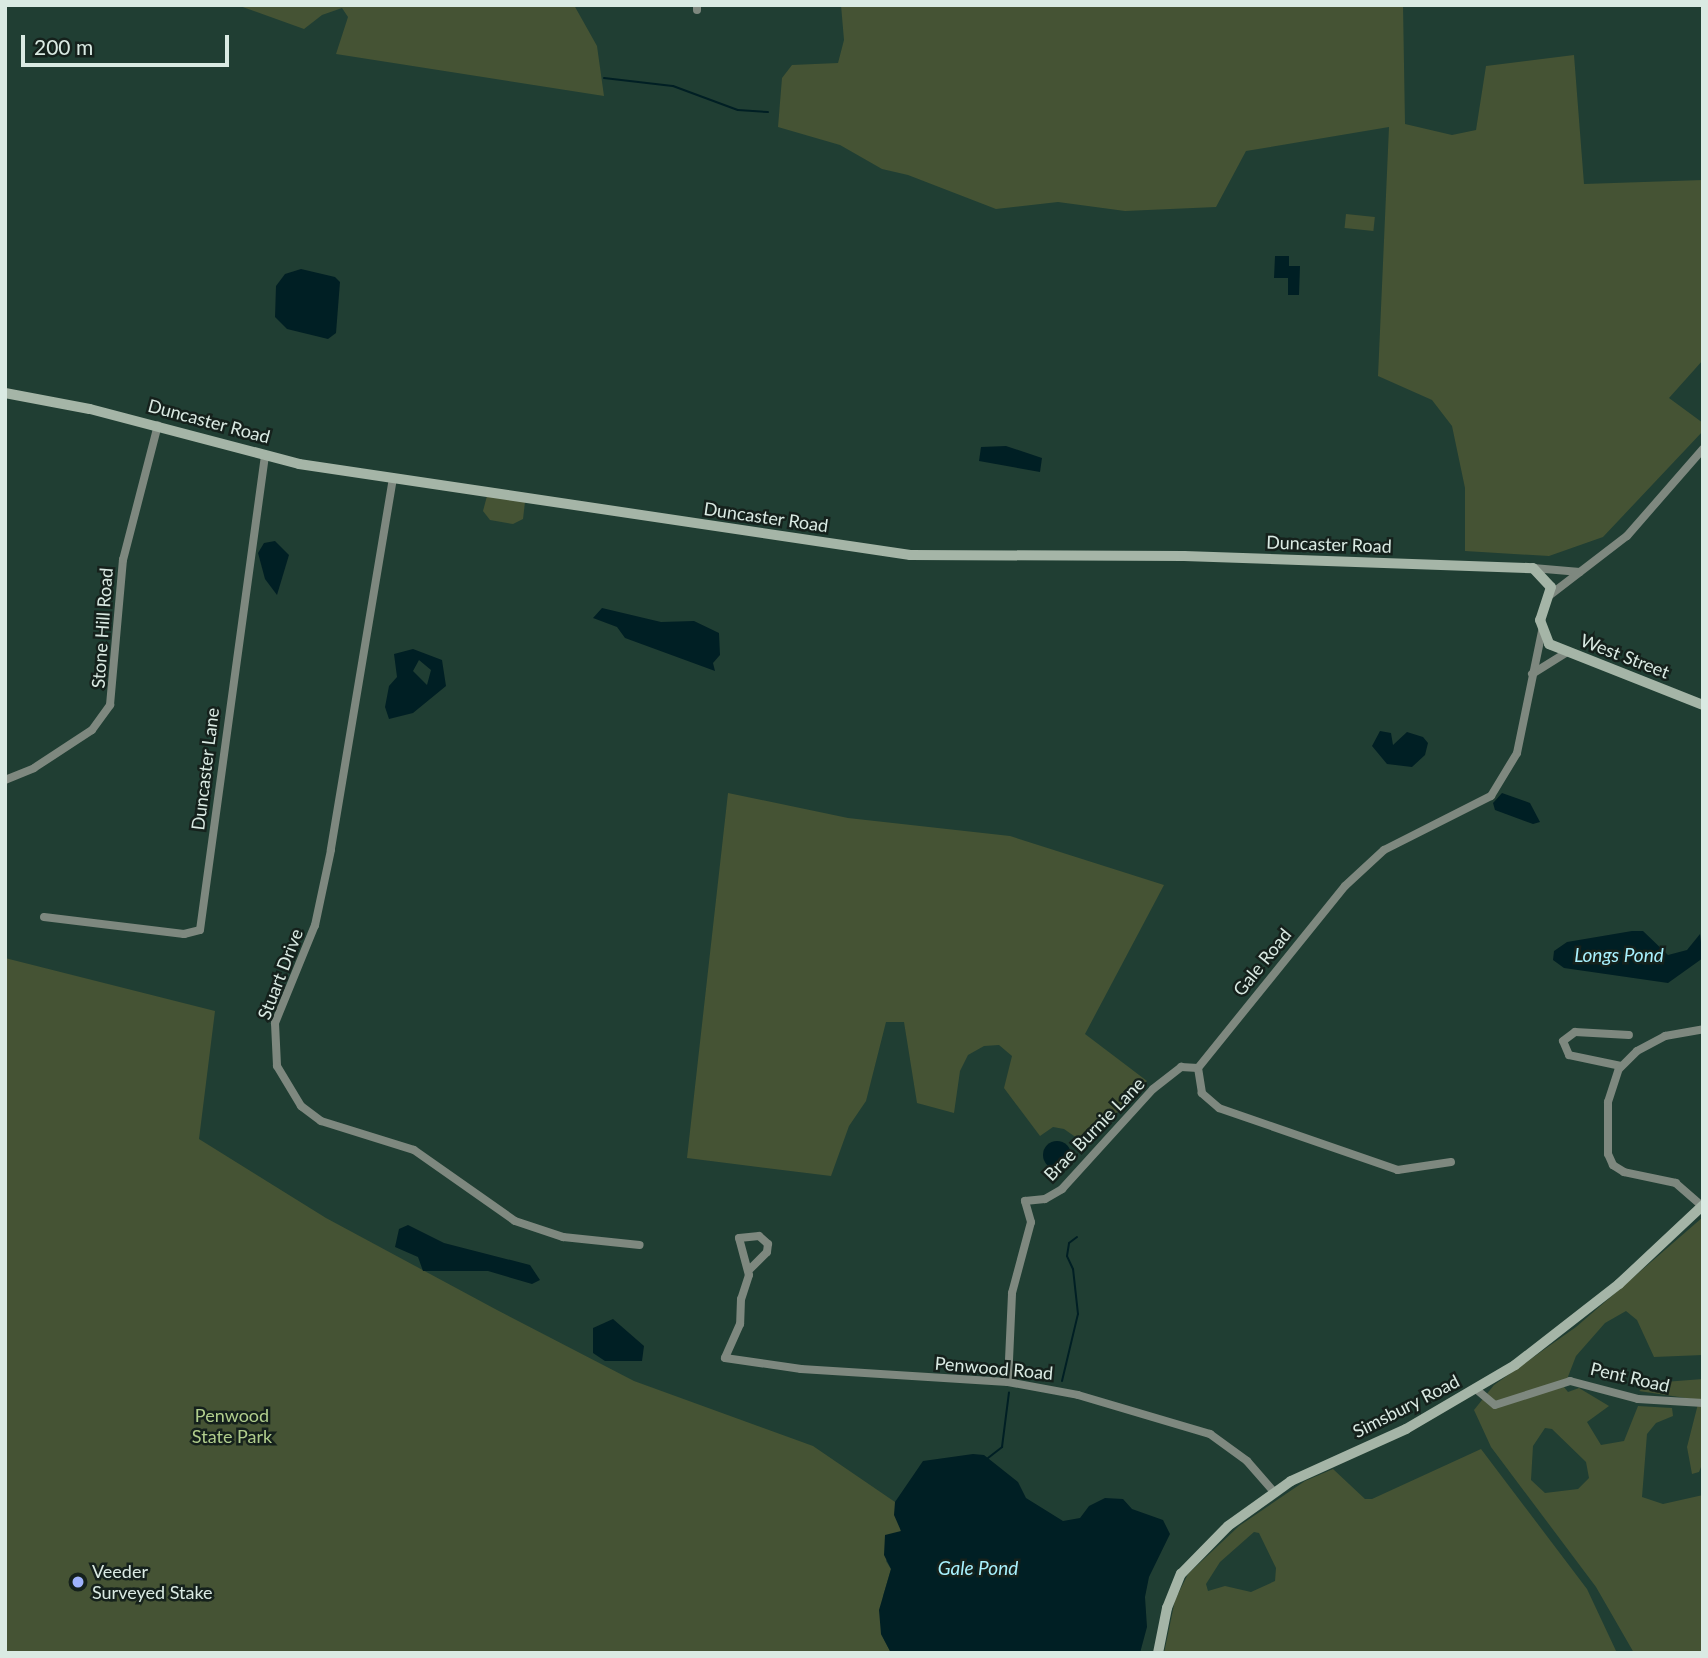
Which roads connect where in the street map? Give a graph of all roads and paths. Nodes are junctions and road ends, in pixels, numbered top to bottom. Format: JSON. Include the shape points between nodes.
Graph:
{"nodes":[{"id":1,"x":5,"y":393,"type":"edge"},
{"id":2,"x":159,"y":425,"type":"junction"},
{"id":3,"x":1703,"y":449,"type":"edge"},
{"id":4,"x":265,"y":454,"type":"junction"},
{"id":5,"x":393,"y":478,"type":"junction"},
{"id":6,"x":1533,"y":568,"type":"junction"},
{"id":7,"x":1580,"y":572,"type":"junction"},
{"id":8,"x":1550,"y":595,"type":"junction"},
{"id":9,"x":1542,"y":631,"type":"junction"},
{"id":10,"x":1566,"y":653,"type":"junction"},
{"id":11,"x":1532,"y":674,"type":"junction"},
{"id":12,"x":1703,"y":705,"type":"edge"},
{"id":13,"x":5,"y":780,"type":"edge"},
{"id":14,"x":44,"y":917,"type":"dead end"},
{"id":15,"x":1703,"y":1028,"type":"edge"},
{"id":16,"x":1629,"y":1035,"type":"dead end"},
{"id":17,"x":1621,"y":1066,"type":"junction"},
{"id":18,"x":1198,"y":1068,"type":"junction"},
{"id":19,"x":1451,"y":1161,"type":"dead end"},
{"id":20,"x":1702,"y":1206,"type":"edge"},
{"id":21,"x":640,"y":1245,"type":"dead end"},
{"id":22,"x":749,"y":1270,"type":"junction"},
{"id":23,"x":1008,"y":1382,"type":"junction"},
{"id":24,"x":1477,"y":1390,"type":"junction"},
{"id":25,"x":1703,"y":1403,"type":"edge"},
{"id":26,"x":1274,"y":1492,"type":"junction"},
{"id":27,"x":1158,"y":1653,"type":"edge"}],
"edges":[{"from":1,"to":2,"type":"street","name":"Duncaster Road"},
{"from":2,"to":4,"type":"street","name":"Duncaster Road"},
{"from":2,"to":13,"type":"street","name":"Stone Hill Road","via":[[123,560],[110,705],[92,730],[34,768]]},
{"from":3,"to":7,"type":"street","via":[[1626,536]]},
{"from":4,"to":5,"type":"street","name":"Duncaster Road"},
{"from":4,"to":14,"type":"street","name":"Duncaster Lane","via":[[200,930],[192,934]]},
{"from":5,"to":6,"type":"street","name":"Duncaster Road","via":[[931,557],[1184,556]]},
{"from":5,"to":21,"type":"street","name":"Stuart Drive","via":[[331,850],[315,925],[275,1023],[277,1066],[300,1106],[321,1121],[414,1150],[515,1221],[563,1237]]},
{"from":6,"to":7,"type":"street","name":"Duncaster Road"},
{"from":6,"to":8,"type":"street","via":[[1544,575]]},
{"from":7,"to":8,"type":"street"},
{"from":8,"to":9,"type":"street","via":[[1540,620]]},
{"from":9,"to":10,"type":"street","name":"West Street","via":[[1549,644]]},
{"from":9,"to":11,"type":"street","name":"Gale Road"},
{"from":10,"to":11,"type":"street"},
{"from":10,"to":12,"type":"street","name":"West Street"},
{"from":11,"to":18,"type":"street","name":"Gale Road","via":[[1517,753],[1491,796],[1384,850],[1345,886]]},
{"from":15,"to":17,"type":"street","via":[[1656,1039]]},
{"from":16,"to":17,"type":"street","via":[[1575,1032],[1563,1041],[1569,1055]]},
{"from":17,"to":20,"type":"street","via":[[1609,1096],[1610,1161],[1624,1172],[1676,1183]]},
{"from":18,"to":19,"type":"street","via":[[1202,1093],[1219,1108],[1398,1170]]},
{"from":18,"to":23,"type":"street","name":"Brae Burnie Lane","via":[[1181,1067],[1153,1089],[1062,1189],[1045,1199],[1025,1201],[1031,1222],[1012,1293]]},
{"from":20,"to":24,"type":"street","name":"Simsbury Road","via":[[1588,1309]]},
{"from":22,"to":22,"type":"street","via":[[739,1238],[760,1236],[768,1244],[767,1252]]},
{"from":22,"to":23,"type":"street","name":"Penwood Road","via":[[740,1324],[725,1358],[809,1370]]},
{"from":23,"to":26,"type":"street","name":"Penwood Road","via":[[1079,1395],[1210,1434],[1247,1461]]},
{"from":24,"to":25,"type":"street","name":"Pent Road","via":[[1495,1405],[1570,1381],[1638,1399]]},
{"from":24,"to":26,"type":"street","name":"Simsbury Road"},
{"from":26,"to":27,"type":"street","name":"Simsbury Road","via":[[1205,1546],[1187,1566],[1173,1590]]}]}
